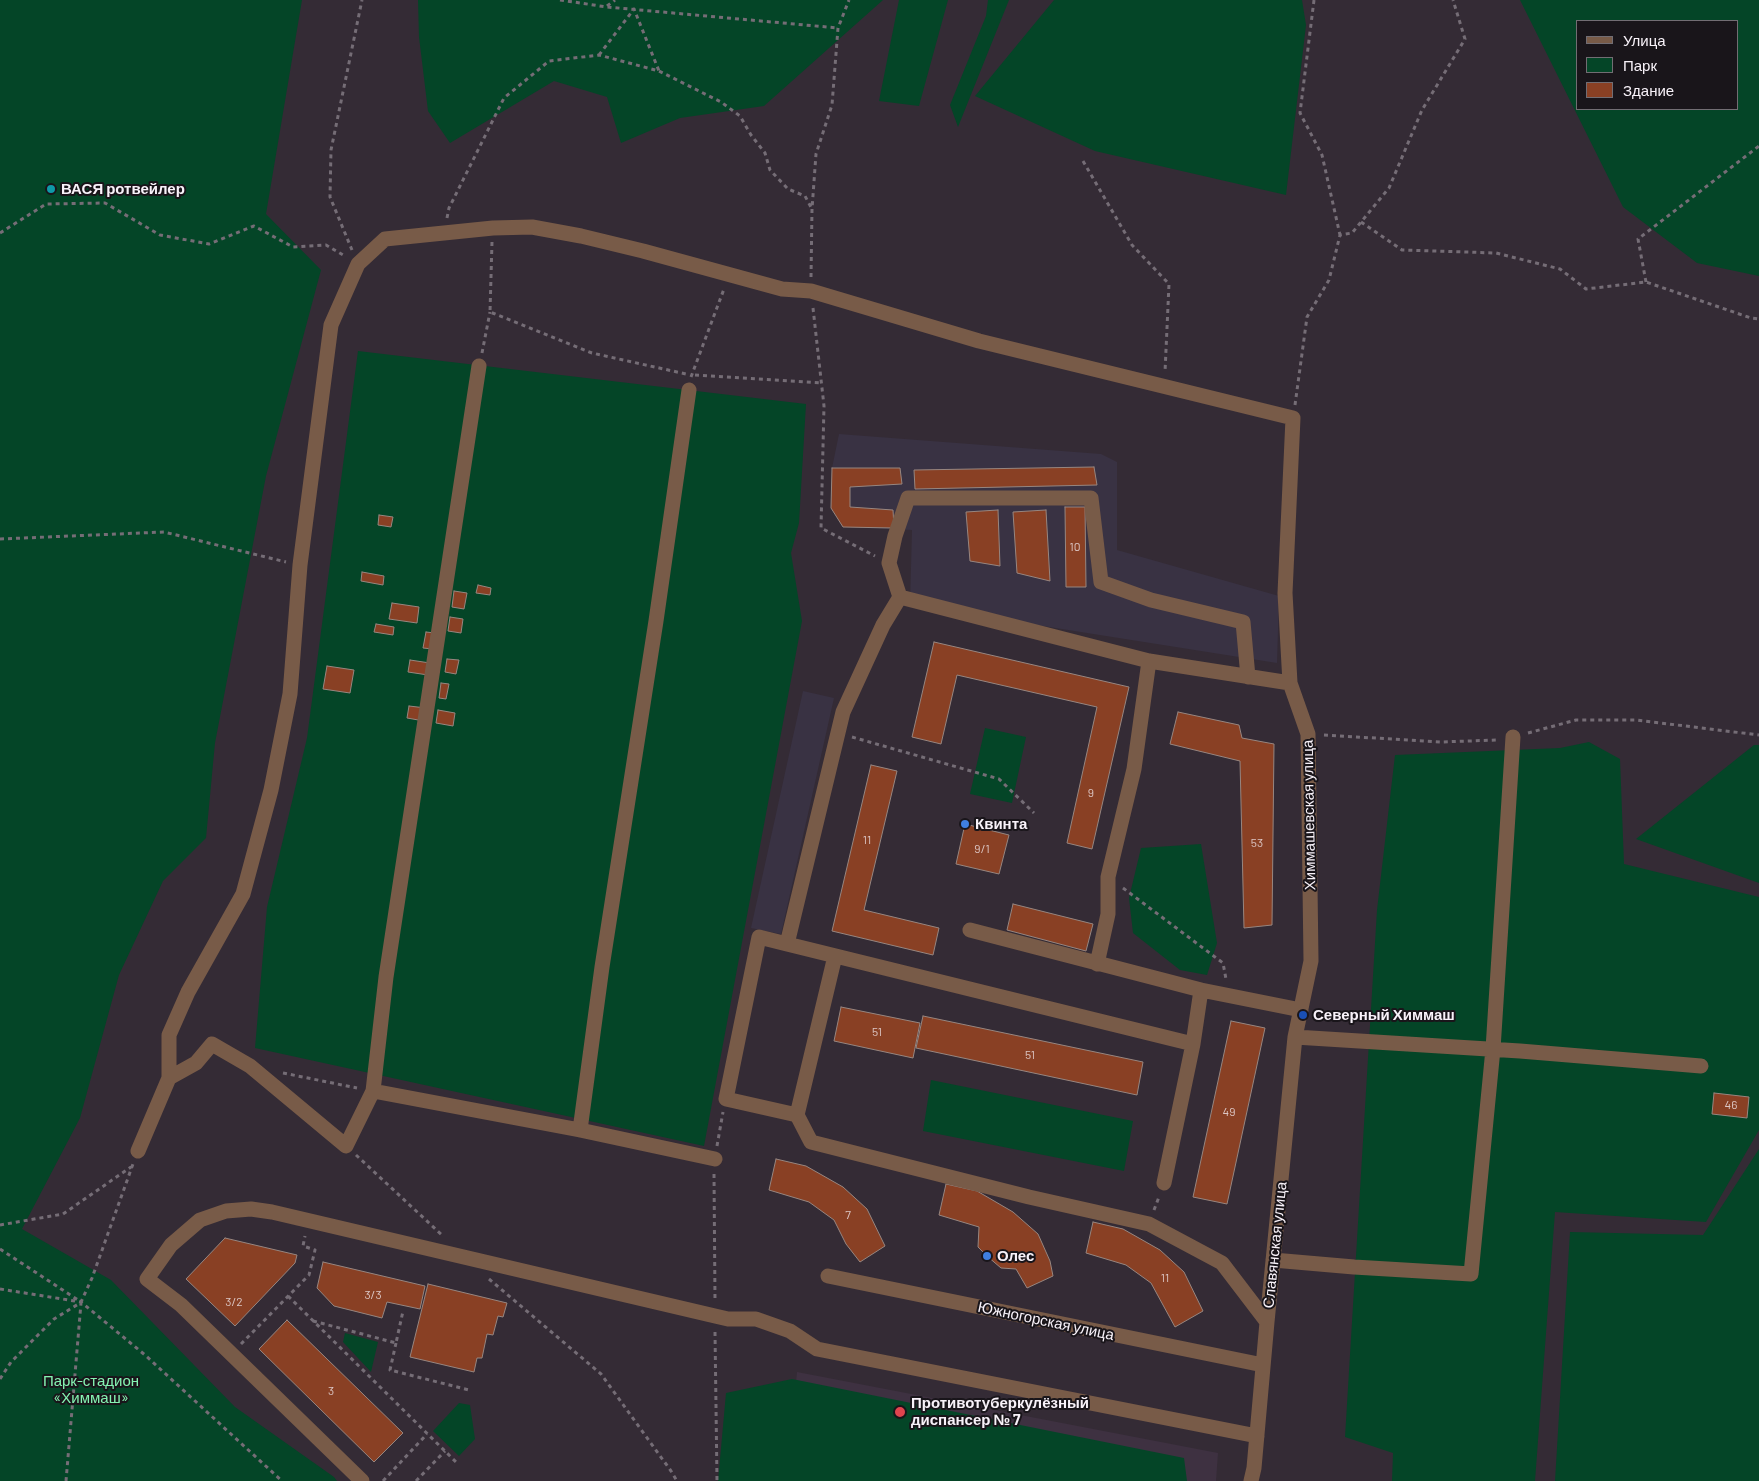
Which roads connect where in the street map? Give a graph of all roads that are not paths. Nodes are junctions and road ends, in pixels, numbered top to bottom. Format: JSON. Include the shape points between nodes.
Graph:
{"nodes":[{"id":1,"x":479,"y":366,"type":"road end"},
{"id":2,"x":689,"y":390,"type":"road end"},
{"id":3,"x":900,"y":597,"type":"junction"},
{"id":4,"x":1149,"y":661,"type":"junction"},
{"id":5,"x":1248,"y":677,"type":"junction"},
{"id":6,"x":1290,"y":683,"type":"junction"},
{"id":7,"x":1513,"y":736,"type":"road end"},
{"id":8,"x":970,"y":930,"type":"dead end"},
{"id":9,"x":787,"y":944,"type":"junction"},
{"id":10,"x":835,"y":956,"type":"junction"},
{"id":11,"x":1098,"y":964,"type":"junction"},
{"id":12,"x":1201,"y":990,"type":"junction"},
{"id":13,"x":1301,"y":1010,"type":"junction"},
{"id":14,"x":1295,"y":1038,"type":"junction"},
{"id":15,"x":1194,"y":1044,"type":"junction"},
{"id":16,"x":1494,"y":1049,"type":"junction"},
{"id":17,"x":1701,"y":1066,"type":"dead end"},
{"id":18,"x":169,"y":1078,"type":"junction"},
{"id":19,"x":373,"y":1091,"type":"junction"},
{"id":20,"x":798,"y":1115,"type":"junction"},
{"id":21,"x":580,"y":1130,"type":"junction"},
{"id":22,"x":138,"y":1150,"type":"road end"},
{"id":23,"x":714,"y":1159,"type":"road end"},
{"id":24,"x":1164,"y":1183,"type":"road end"},
{"id":25,"x":1273,"y":1260,"type":"junction"},
{"id":26,"x":828,"y":1276,"type":"dead end"},
{"id":27,"x":1267,"y":1322,"type":"junction"},
{"id":28,"x":1263,"y":1365,"type":"junction"},
{"id":29,"x":1257,"y":1436,"type":"junction"},
{"id":30,"x":362,"y":1481,"type":"edge"},
{"id":31,"x":1251,"y":1481,"type":"edge"}],
"edges":[{"from":1,"to":19,"type":"street","via":[[386,977]]},
{"from":2,"to":21,"type":"street"},
{"from":3,"to":4,"type":"street"},
{"from":3,"to":5,"type":"street","via":[[888,563],[908,498],[1091,498],[1101,582],[1151,600],[1243,622]]},
{"from":3,"to":9,"type":"street","via":[[883,625],[843,712]]},
{"from":4,"to":5,"type":"street"},
{"from":4,"to":11,"type":"street","via":[[1134,769],[1108,877],[1108,914]]},
{"from":5,"to":6,"type":"street"},
{"from":6,"to":13,"type":"street","name":"Химмашевская улица","via":[[1308,734],[1311,961]]},
{"from":6,"to":18,"type":"street","name":"Химмашевская улица","via":[[1285,593],[1293,418],[979,341],[811,291],[782,289],[581,236],[532,227],[385,239],[358,264],[331,325],[300,565],[290,694],[271,790],[243,894],[188,992],[170,1035]]},
{"from":7,"to":16,"type":"street"},
{"from":8,"to":11,"type":"street"},
{"from":9,"to":10,"type":"street"},
{"from":9,"to":20,"type":"street","via":[[759,937],[726,1099]]},
{"from":10,"to":15,"type":"street"},
{"from":10,"to":20,"type":"street"},
{"from":11,"to":12,"type":"street"},
{"from":12,"to":13,"type":"street"},
{"from":12,"to":15,"type":"street"},
{"from":13,"to":14,"type":"street","name":"Славянская улица"},
{"from":14,"to":16,"type":"street"},
{"from":14,"to":25,"type":"street","name":"Славянская улица"},
{"from":15,"to":24,"type":"street"},
{"from":16,"to":17,"type":"street"},
{"from":16,"to":25,"type":"street","via":[[1471,1274]]},
{"from":18,"to":19,"type":"street","via":[[196,1063],[212,1044],[250,1066],[346,1146]]},
{"from":18,"to":22,"type":"street"},
{"from":19,"to":21,"type":"street"},
{"from":20,"to":27,"type":"street","via":[[811,1142],[1149,1224],[1222,1263]]},
{"from":21,"to":23,"type":"street"},
{"from":25,"to":27,"type":"street","name":"Славянская улица"},
{"from":26,"to":28,"type":"street","name":"Южногорская улица"},
{"from":27,"to":28,"type":"street","name":"Славянская улица"},
{"from":28,"to":29,"type":"street","name":"Славянская улица"},
{"from":29,"to":30,"type":"street","via":[[817,1349],[790,1331],[756,1319],[728,1319],[272,1212],[226,1210],[200,1220],[171,1245],[147,1280],[181,1305]]},
{"from":29,"to":31,"type":"street","name":"Славянская улица"}]}
